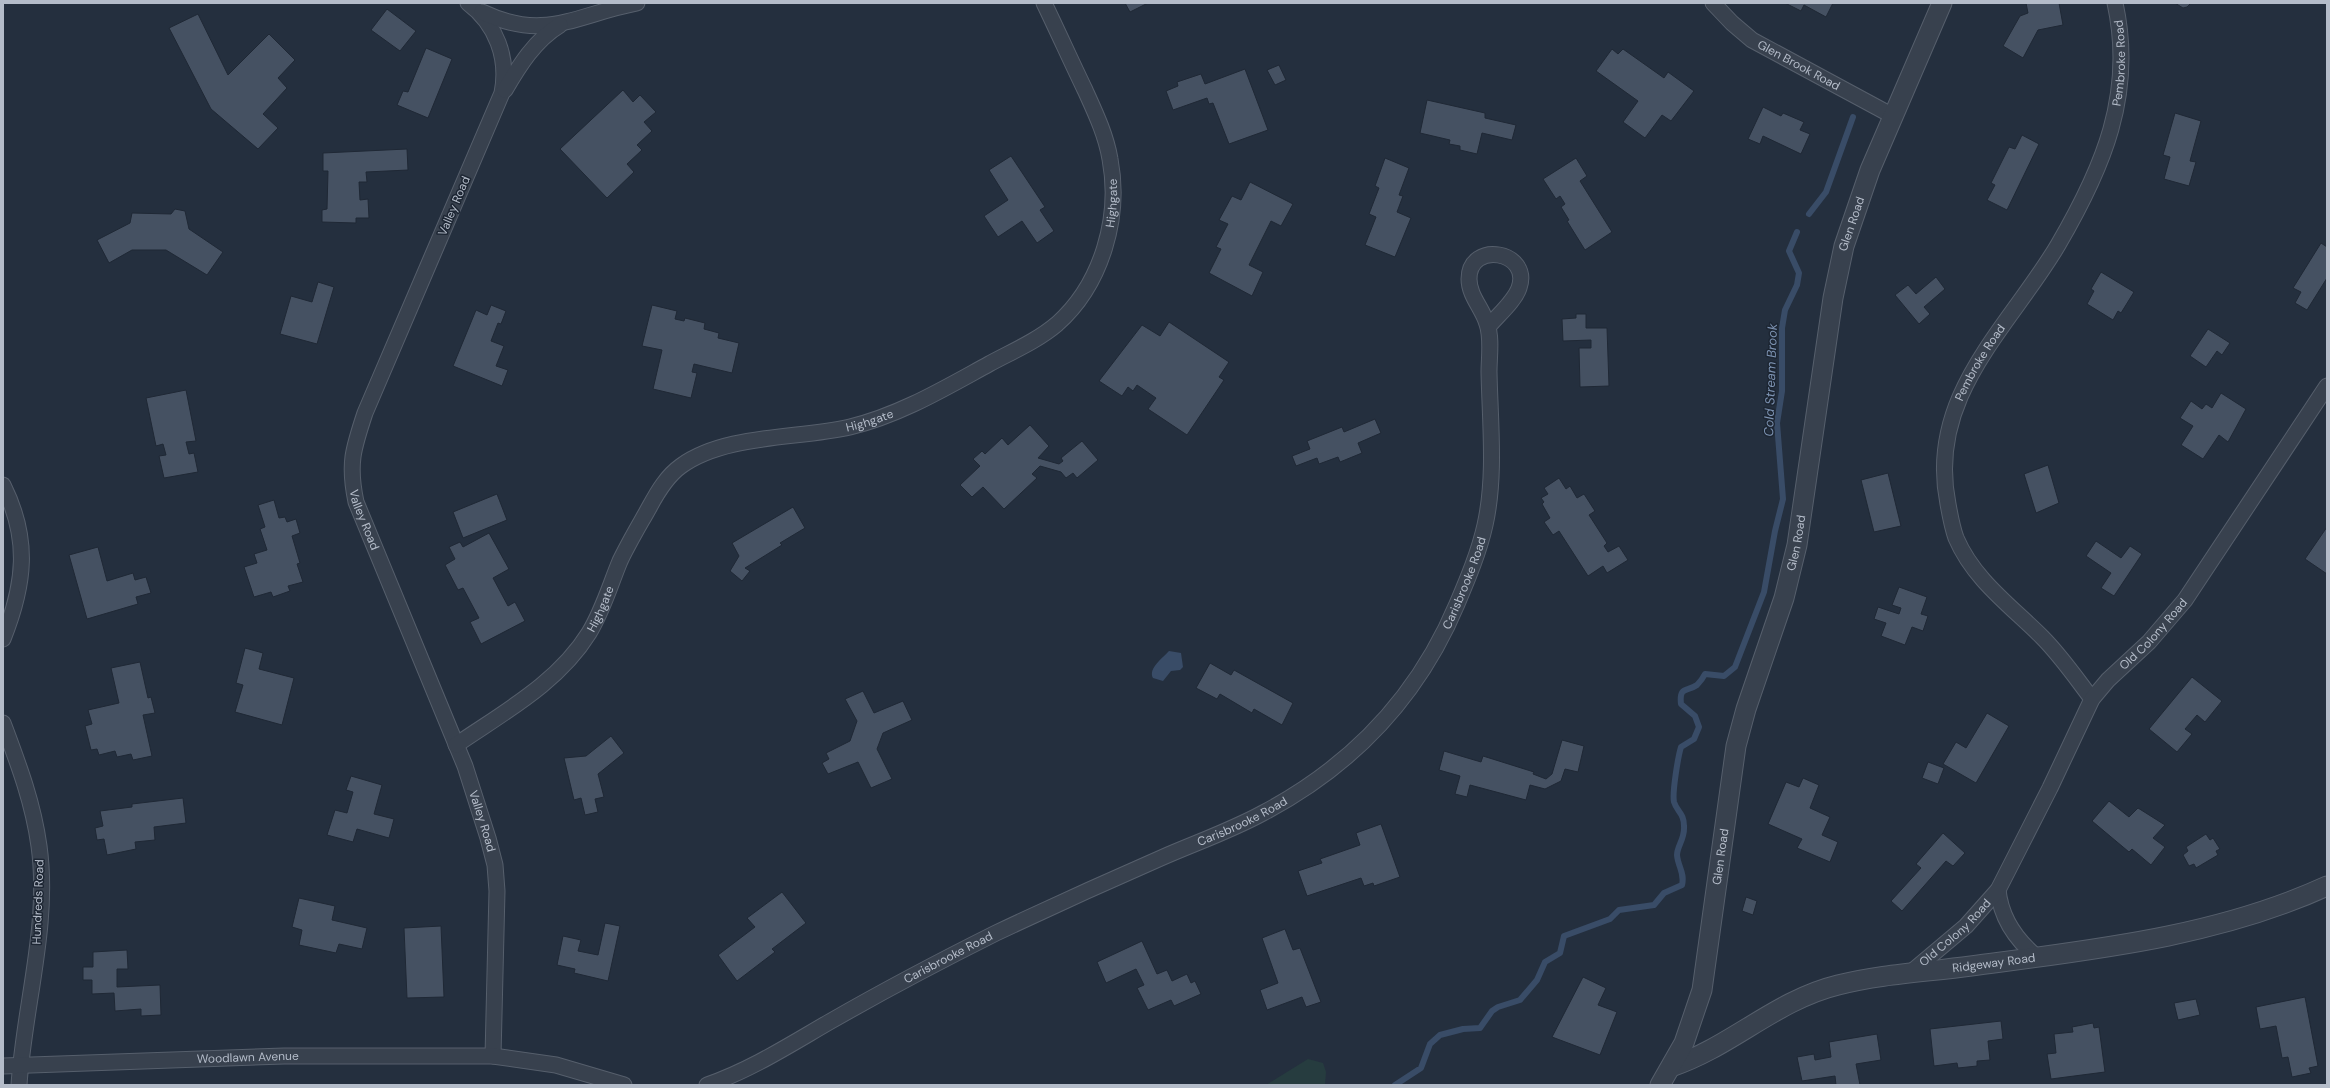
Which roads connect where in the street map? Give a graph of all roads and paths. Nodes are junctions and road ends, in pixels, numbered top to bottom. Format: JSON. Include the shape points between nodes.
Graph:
{"nodes":[{"id":1,"x":637,"y":3,"type":"edge"},
{"id":2,"x":1044,"y":3,"type":"edge"},
{"id":3,"x":1713,"y":3,"type":"edge"},
{"id":4,"x":1942,"y":3,"type":"edge"},
{"id":5,"x":2115,"y":3,"type":"edge"},
{"id":6,"x":473,"y":6,"type":"edge"},
{"id":7,"x":563,"y":23,"type":"junction"},
{"id":8,"x":500,"y":100,"type":"junction"},
{"id":9,"x":1894,"y":116,"type":"junction"},
{"id":10,"x":1489,"y":326,"type":"junction"},
{"id":11,"x":2327,"y":386,"type":"edge"},
{"id":12,"x":3,"y":485,"type":"edge"},
{"id":13,"x":3,"y":639,"type":"edge"},
{"id":14,"x":2092,"y":699,"type":"junction"},
{"id":15,"x":3,"y":723,"type":"edge"},
{"id":16,"x":456,"y":745,"type":"junction"},
{"id":17,"x":2327,"y":886,"type":"edge"},
{"id":18,"x":1998,"y":890,"type":"junction"},
{"id":19,"x":2037,"y":957,"type":"junction"},
{"id":20,"x":1909,"y":974,"type":"junction"},
{"id":21,"x":493,"y":1056,"type":"junction"},
{"id":22,"x":3,"y":1066,"type":"edge"},
{"id":23,"x":20,"y":1066,"type":"junction"},
{"id":24,"x":1671,"y":1067,"type":"junction"},
{"id":25,"x":19,"y":1085,"type":"edge"},
{"id":26,"x":624,"y":1085,"type":"edge"},
{"id":27,"x":707,"y":1085,"type":"edge"},
{"id":28,"x":1660,"y":1085,"type":"edge"}],
"edges":[{"from":1,"to":7,"type":"street"},
{"from":2,"to":16,"type":"street","name":"Highgate","via":[[1102,130],[1112,170],[1112,210],[1103,252],[1095,273],[1072,308],[1040,336],[954,384],[895,412],[841,429],[725,448],[698,457],[678,468],[662,485],[630,540],[597,618],[572,657],[543,685]]},
{"from":3,"to":9,"type":"street","name":"Glen Brook Road","via":[[1732,24],[1752,40]]},
{"from":4,"to":9,"type":"street","name":"Glen Road"},
{"from":5,"to":14,"type":"street","name":"Pembroke Road","via":[[2122,46],[2121,76],[2113,124],[2104,155],[2092,184],[2058,245],[1988,343],[1968,377],[1950,428],[1944,466],[1945,491],[1952,528],[1966,558],[1995,594],[2060,656]]},
{"from":6,"to":7,"type":"street","via":[[506,22],[526,27],[548,27]]},
{"from":6,"to":8,"type":"street","name":"Valley Road","via":[[489,23],[500,47],[505,74]]},
{"from":7,"to":8,"type":"street","via":[[546,35],[528,55]]},
{"from":8,"to":16,"type":"street","name":"Valley Road","via":[[365,413],[351,459],[356,502]]},
{"from":9,"to":24,"type":"street","name":"Glen Road","via":[[1860,197],[1841,259],[1797,545],[1774,630],[1740,728],[1702,990],[1690,1029]]},
{"from":10,"to":10,"type":"street","name":"Carisbrooke Road","via":[[1470,289],[1468,278],[1475,262],[1494,253],[1504,255],[1513,261],[1520,280],[1516,295]]},
{"from":10,"to":27,"type":"street","name":"Carisbrooke Road","via":[[1490,492],[1479,549],[1431,658],[1404,699],[1367,738],[1320,776],[1263,813],[975,943],[880,993],[756,1064]]},
{"from":11,"to":14,"type":"street","name":"Old Colony Road","via":[[2185,600],[2149,642],[2108,680]]},
{"from":12,"to":13,"type":"street","via":[[18,520],[22,554],[18,597]]},
{"from":14,"to":18,"type":"street","name":"Old Colony Road"},
{"from":15,"to":23,"type":"street","name":"Hundreds Road","via":[[31,803],[41,869],[37,937]]},
{"from":16,"to":21,"type":"street","name":"Valley Road","via":[[483,820],[494,865],[497,891]]},
{"from":17,"to":19,"type":"street","name":"Ridgeway Road","via":[[2266,910],[2211,927],[2172,936]]},
{"from":18,"to":19,"type":"street","name":"Old Colony Road","via":[[2000,904],[2010,928],[2024,946]]},
{"from":18,"to":20,"type":"street","name":"Old Colony Road","via":[[1966,926]]},
{"from":19,"to":20,"type":"street","name":"Ridgeway Road"},
{"from":20,"to":24,"type":"street","name":"Ridgeway Road","via":[[1862,980],[1812,993],[1774,1010],[1708,1052]]},
{"from":21,"to":23,"type":"street","name":"Woodlawn Avenue","via":[[272,1056]]},
{"from":21,"to":26,"type":"street","via":[[556,1065]]},
{"from":22,"to":23,"type":"street","name":"Woodlawn Avenue"},
{"from":23,"to":25,"type":"street","name":"Hundreds Road"},
{"from":24,"to":28,"type":"street","name":"Glen Road"}]}
